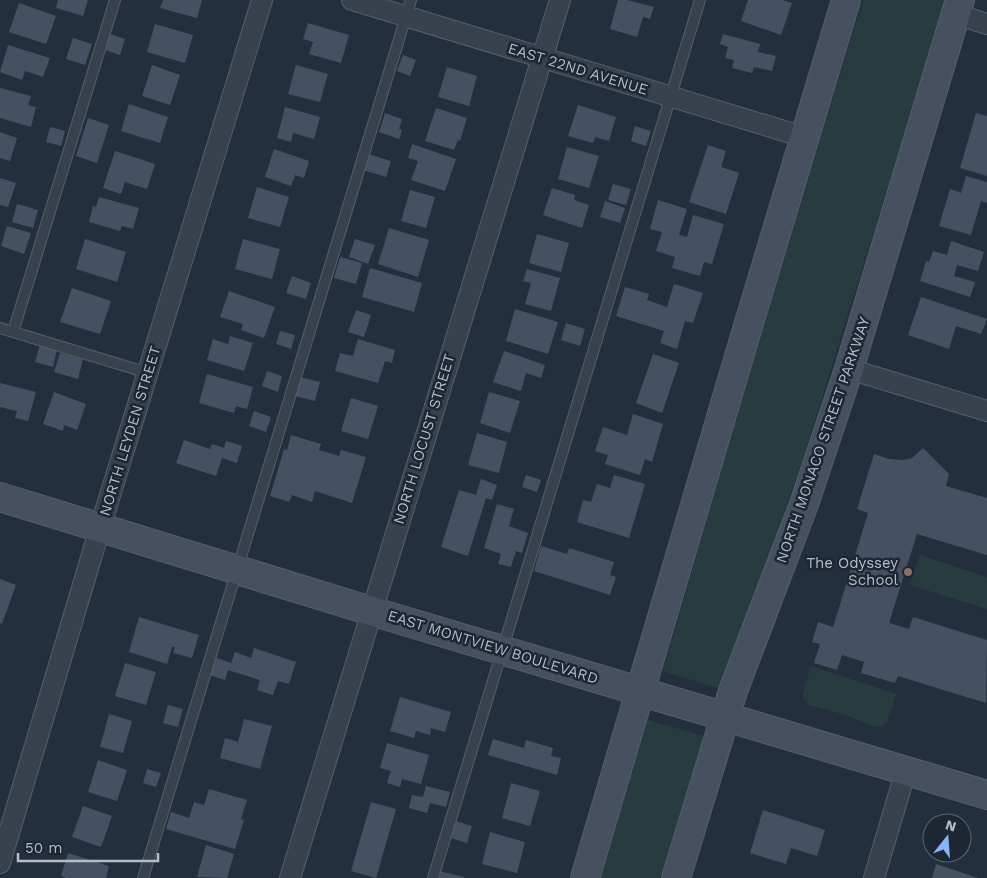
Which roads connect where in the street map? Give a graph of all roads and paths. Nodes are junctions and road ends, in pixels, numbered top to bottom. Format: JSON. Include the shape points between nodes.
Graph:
{"nodes":[{"id":1,"x":115,"y":0,"type":"edge"},
{"id":2,"x":262,"y":0,"type":"edge"},
{"id":3,"x":352,"y":0,"type":"edge"},
{"id":4,"x":560,"y":0,"type":"edge"},
{"id":5,"x":700,"y":0,"type":"edge"},
{"id":6,"x":846,"y":0,"type":"edge"},
{"id":7,"x":958,"y":7,"type":"edge"},
{"id":8,"x":408,"y":8,"type":"edge"},
{"id":9,"x":987,"y":24,"type":"edge"},
{"id":10,"x":542,"y":58,"type":"junction"},
{"id":11,"x":670,"y":97,"type":"junction"},
{"id":12,"x":804,"y":137,"type":"junction"},
{"id":13,"x":0,"y":328,"type":"edge"},
{"id":14,"x":13,"y":332,"type":"junction"},
{"id":15,"x":849,"y":369,"type":"junction"},
{"id":16,"x":148,"y":372,"type":"junction"},
{"id":17,"x":987,"y":411,"type":"edge"},
{"id":18,"x":0,"y":497,"type":"edge"},
{"id":19,"x":100,"y":528,"type":"junction"},
{"id":20,"x":236,"y":569,"type":"junction"},
{"id":21,"x":371,"y":611,"type":"junction"},
{"id":22,"x":503,"y":650,"type":"junction"},
{"id":23,"x":641,"y":692,"type":"junction"},
{"id":24,"x":726,"y":715,"type":"junction"},
{"id":25,"x":906,"y":770,"type":"junction"},
{"id":26,"x":987,"y":795,"type":"edge"},
{"id":27,"x":0,"y":863,"type":"edge"},
{"id":28,"x":143,"y":878,"type":"edge"},
{"id":29,"x":290,"y":878,"type":"edge"},
{"id":30,"x":433,"y":878,"type":"edge"},
{"id":31,"x":586,"y":878,"type":"edge"},
{"id":32,"x":676,"y":878,"type":"edge"},
{"id":33,"x":874,"y":878,"type":"edge"}],
"edges":[{"from":1,"to":14,"type":"lane"},
{"from":2,"to":16,"type":"street","name":"NORTH LEYDEN STREET"},
{"from":3,"to":8,"type":"street","name":"EAST 22ND AVENUE"},
{"from":4,"to":10,"type":"street","name":"NORTH LOCUST STREET"},
{"from":5,"to":11,"type":"lane"},
{"from":6,"to":12,"type":"main road"},
{"from":7,"to":9,"type":"street"},
{"from":7,"to":15,"type":"main road","name":"NORTH MONACO STREET PARKWAY"},
{"from":8,"to":10,"type":"street","name":"EAST 22ND AVENUE"},
{"from":8,"to":20,"type":"lane"},
{"from":10,"to":11,"type":"street","name":"EAST 22ND AVENUE"},
{"from":10,"to":21,"type":"street","name":"NORTH LOCUST STREET"},
{"from":11,"to":12,"type":"street","name":"EAST 22ND AVENUE"},
{"from":11,"to":22,"type":"lane"},
{"from":12,"to":23,"type":"main road"},
{"from":13,"to":14,"type":"lane"},
{"from":14,"to":16,"type":"lane"},
{"from":15,"to":17,"type":"street"},
{"from":15,"to":24,"type":"main road","name":"NORTH MONACO STREET PARKWAY","via":[[804,504]]},
{"from":16,"to":19,"type":"street","name":"NORTH LEYDEN STREET"},
{"from":18,"to":19,"type":"main road","name":"EAST MONTVIEW BOULEVARD"},
{"from":19,"to":20,"type":"main road","name":"EAST MONTVIEW BOULEVARD"},
{"from":19,"to":27,"type":"street","name":"NORTH LEYDEN STREET"},
{"from":20,"to":21,"type":"main road","name":"EAST MONTVIEW BOULEVARD"},
{"from":20,"to":28,"type":"lane"},
{"from":21,"to":22,"type":"main road","name":"EAST MONTVIEW BOULEVARD"},
{"from":21,"to":29,"type":"street","name":"NORTH LOCUST STREET"},
{"from":22,"to":23,"type":"main road","name":"EAST MONTVIEW BOULEVARD"},
{"from":22,"to":30,"type":"lane"},
{"from":23,"to":24,"type":"main road","name":"EAST MONTVIEW BOULEVARD"},
{"from":23,"to":31,"type":"main road"},
{"from":24,"to":25,"type":"main road","name":"EAST MONTVIEW BOULEVARD"},
{"from":24,"to":32,"type":"main road","name":"NORTH MONACO STREET PARKWAY"},
{"from":25,"to":26,"type":"main road","name":"EAST MONTVIEW BOULEVARD"},
{"from":25,"to":33,"type":"street"}]}
